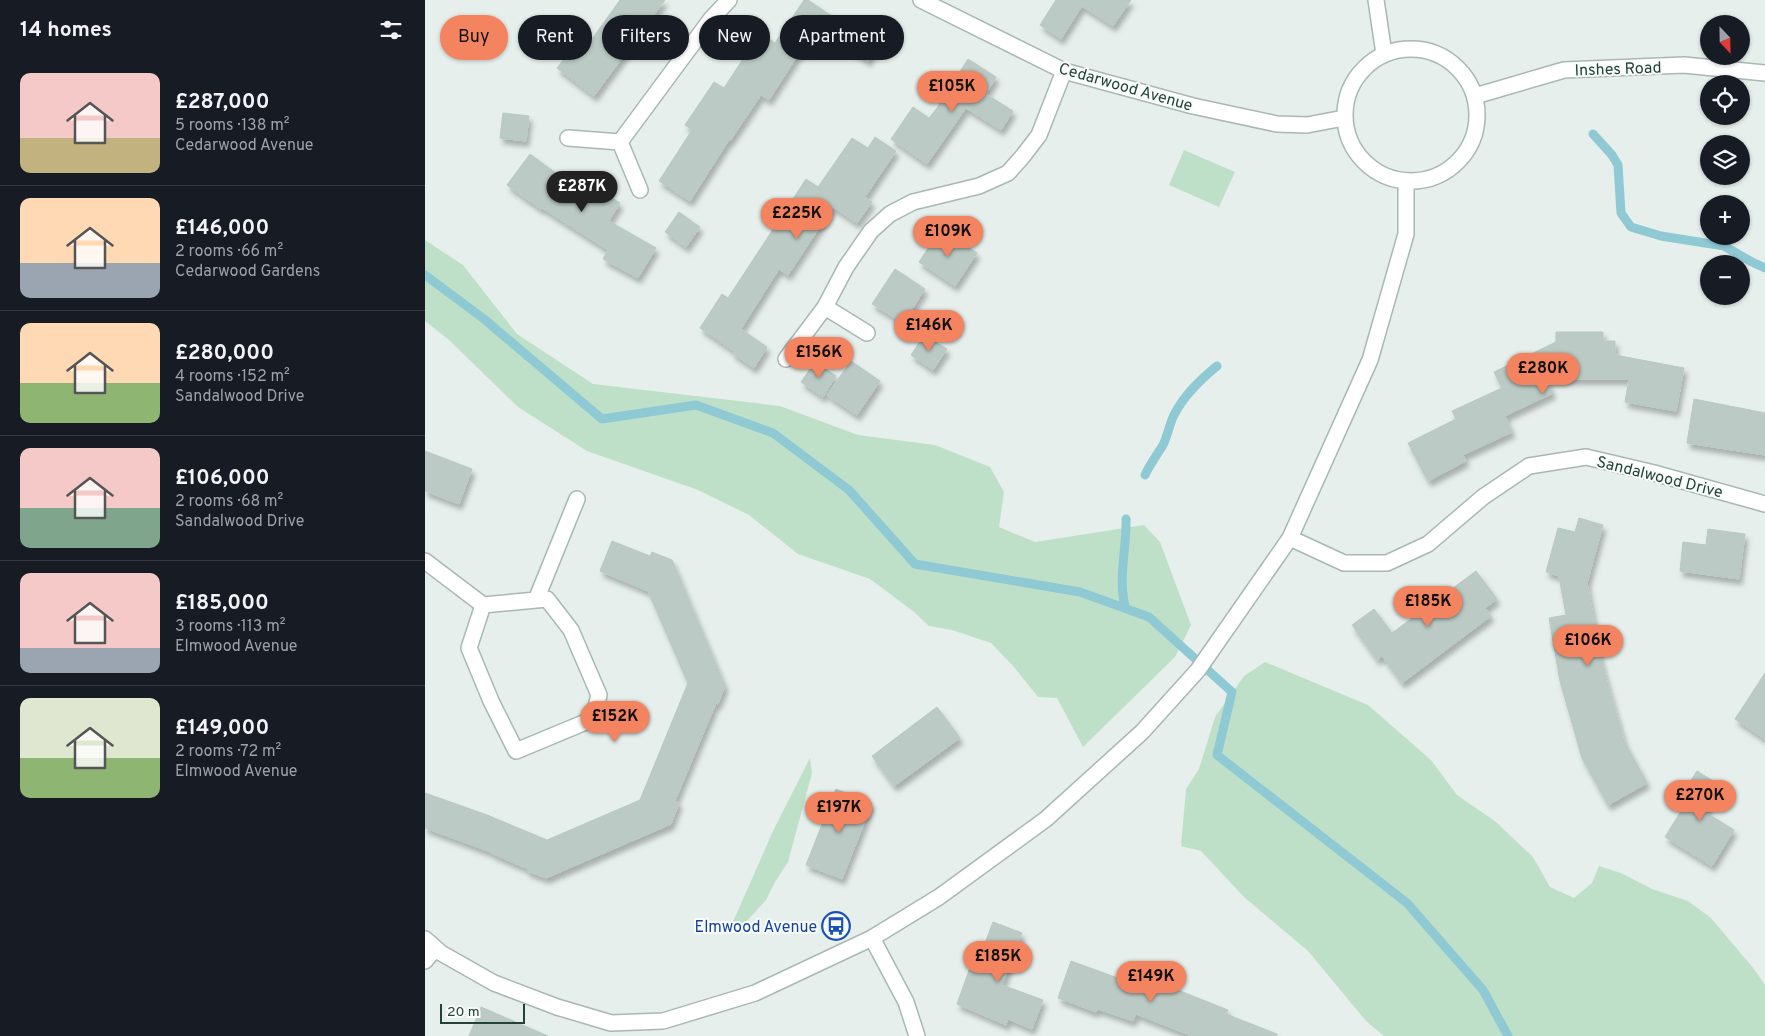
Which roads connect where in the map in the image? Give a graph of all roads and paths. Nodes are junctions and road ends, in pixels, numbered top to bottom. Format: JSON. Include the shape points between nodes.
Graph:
{"nodes":[{"id":1,"x":729,"y":0,"type":"edge"},
{"id":2,"x":921,"y":0,"type":"edge"},
{"id":3,"x":1377,"y":0,"type":"edge"},
{"id":4,"x":1384,"y":54,"type":"junction"},
{"id":5,"x":1063,"y":71,"type":"junction"},
{"id":6,"x":1765,"y":73,"type":"edge"},
{"id":7,"x":1475,"y":96,"type":"junction"},
{"id":8,"x":1344,"y":118,"type":"junction"},
{"id":9,"x":568,"y":138,"type":"dead end"},
{"id":10,"x":620,"y":142,"type":"junction"},
{"id":11,"x":1406,"y":181,"type":"junction"},
{"id":12,"x":640,"y":190,"type":"dead end"},
{"id":13,"x":825,"y":307,"type":"junction"},
{"id":14,"x":867,"y":332,"type":"dead end"},
{"id":15,"x":786,"y":359,"type":"dead end"},
{"id":16,"x":577,"y":499,"type":"dead end"},
{"id":17,"x":1765,"y":504,"type":"edge"},
{"id":18,"x":1290,"y":538,"type":"junction"},
{"id":19,"x":425,"y":561,"type":"edge"},
{"id":20,"x":536,"y":600,"type":"junction"},
{"id":21,"x":483,"y":605,"type":"junction"},
{"id":22,"x":872,"y":938,"type":"junction"},
{"id":23,"x":430,"y":944,"type":"edge"},
{"id":24,"x":425,"y":962,"type":"edge"},
{"id":25,"x":917,"y":1036,"type":"edge"}],
"edges":[{"from":1,"to":10,"type":"street","via":[[711,19]]},
{"from":2,"to":5,"type":"street","name":"Cedarwood Avenue"},
{"from":3,"to":4,"type":"street"},
{"from":4,"to":7,"type":"street","via":[[1406,48],[1428,51],[1449,60],[1465,76]]},
{"from":4,"to":8,"type":"street","via":[[1367,64],[1355,80],[1346,98]]},
{"from":5,"to":8,"type":"street","name":"Cedarwood Avenue","via":[[1193,106],[1277,124],[1307,125]]},
{"from":5,"to":13,"type":"street","via":[[1039,135],[1008,174],[979,186],[913,202],[890,214],[871,231]]},
{"from":6,"to":7,"type":"street","name":"Inshes Road","via":[[1684,65],[1564,70]]},
{"from":7,"to":11,"type":"street","via":[[1478,117],[1473,138],[1463,157],[1434,177]]},
{"from":8,"to":11,"type":"street","via":[[1348,137],[1370,168],[1387,177]]},
{"from":9,"to":10,"type":"street"},
{"from":10,"to":12,"type":"street"},
{"from":11,"to":18,"type":"street","via":[[1406,234],[1370,360]]},
{"from":13,"to":14,"type":"street"},
{"from":13,"to":15,"type":"street"},
{"from":16,"to":20,"type":"street"},
{"from":17,"to":18,"type":"street","name":"Sandalwood Drive","via":[[1654,472],[1586,457],[1529,466],[1483,496],[1428,544],[1387,563],[1344,563]]},
{"from":18,"to":22,"type":"street","via":[[1198,670],[1142,732],[1046,819],[939,897]]},
{"from":19,"to":21,"type":"street"},
{"from":20,"to":21,"type":"street"},
{"from":20,"to":21,"type":"street","via":[[547,599],[571,630],[599,695],[593,719],[516,751],[469,648]]},
{"from":22,"to":23,"type":"street","via":[[755,993],[663,1021],[611,1023],[494,983]]},
{"from":22,"to":25,"type":"street","via":[[906,1002]]},
{"from":23,"to":24,"type":"street"}]}
